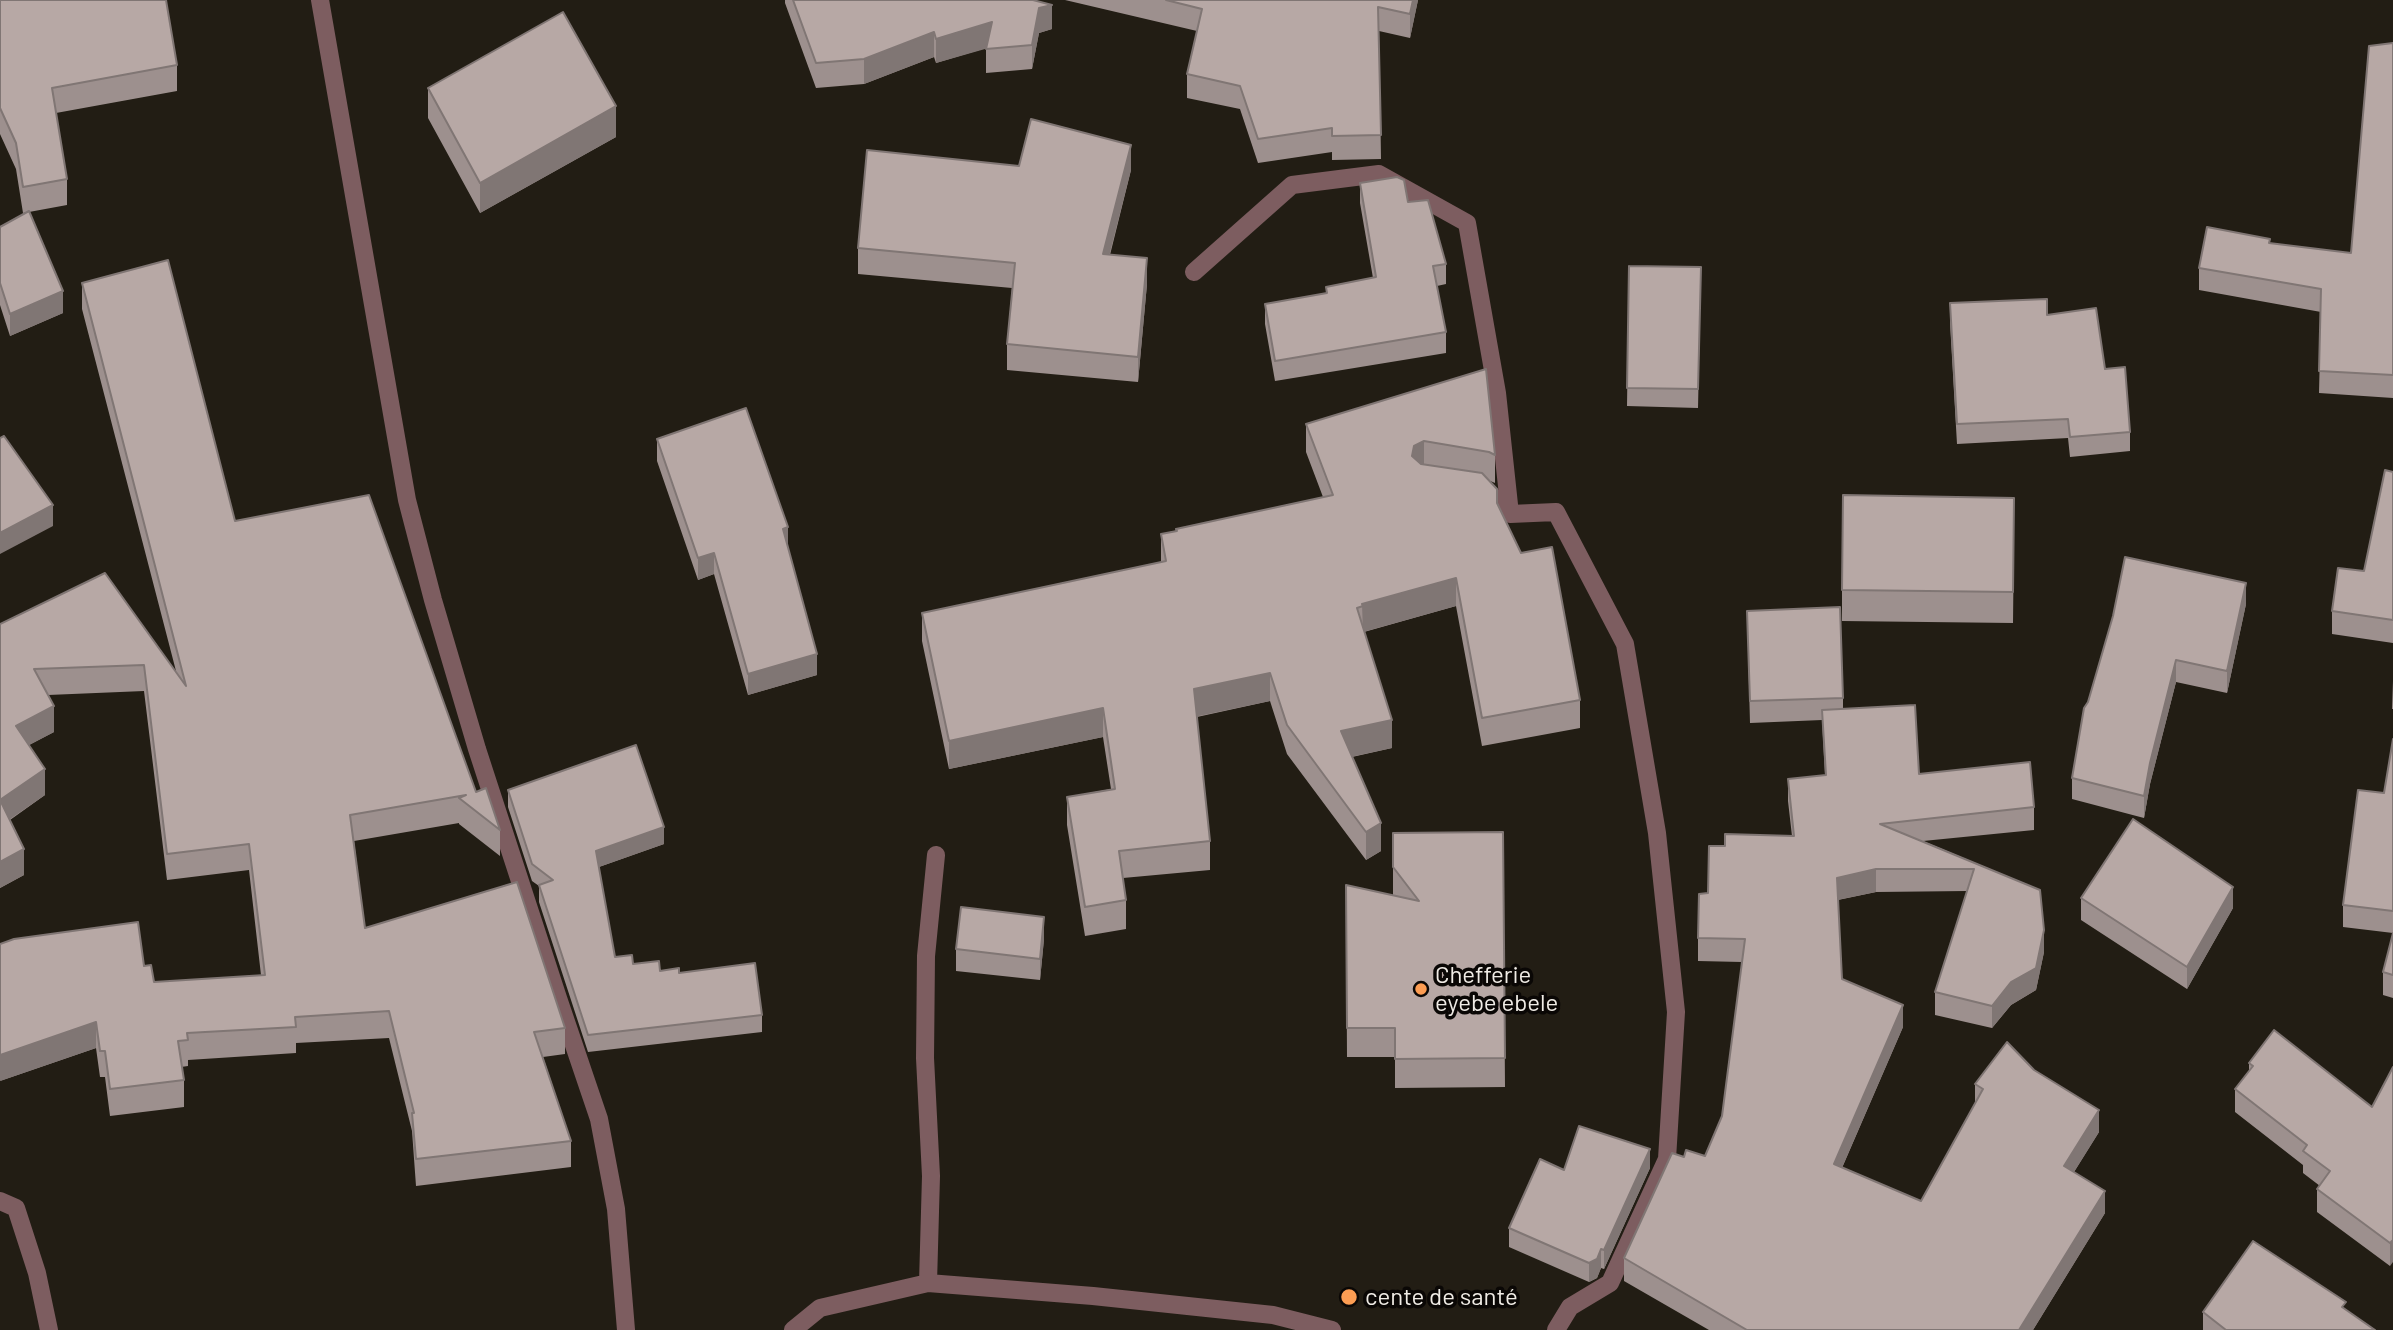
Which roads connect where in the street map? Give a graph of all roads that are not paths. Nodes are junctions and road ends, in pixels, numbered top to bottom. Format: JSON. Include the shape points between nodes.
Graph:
{"nodes":[{"id":1,"x":320,"y":0,"type":"edge"},
{"id":2,"x":1194,"y":272,"type":"dead end"},
{"id":3,"x":1461,"y":487,"type":"edge"},
{"id":4,"x":1510,"y":513,"type":"junction"},
{"id":5,"x":936,"y":855,"type":"dead end"},
{"id":6,"x":0,"y":1201,"type":"edge"},
{"id":7,"x":928,"y":1283,"type":"junction"},
{"id":8,"x":49,"y":1330,"type":"edge"},
{"id":9,"x":626,"y":1330,"type":"edge"},
{"id":10,"x":793,"y":1330,"type":"edge"},
{"id":11,"x":1332,"y":1330,"type":"edge"},
{"id":12,"x":1556,"y":1330,"type":"edge"}],
"edges":[{"from":1,"to":9,"type":"street","via":[[407,500],[477,749],[600,1119],[616,1209]]},
{"from":2,"to":4,"type":"street","via":[[1292,185],[1379,174],[1467,223],[1497,393]]},
{"from":3,"to":4,"type":"street","via":[[1487,491]]},
{"from":4,"to":12,"type":"street","via":[[1556,512],[1625,644],[1657,833],[1676,1012],[1667,1159],[1610,1283],[1570,1307]]},
{"from":5,"to":7,"type":"street","via":[[926,956],[931,1176]]},
{"from":6,"to":8,"type":"street","via":[[16,1208]]},
{"from":7,"to":10,"type":"street","via":[[820,1308]]},
{"from":7,"to":11,"type":"street","via":[[1273,1315]]}]}
